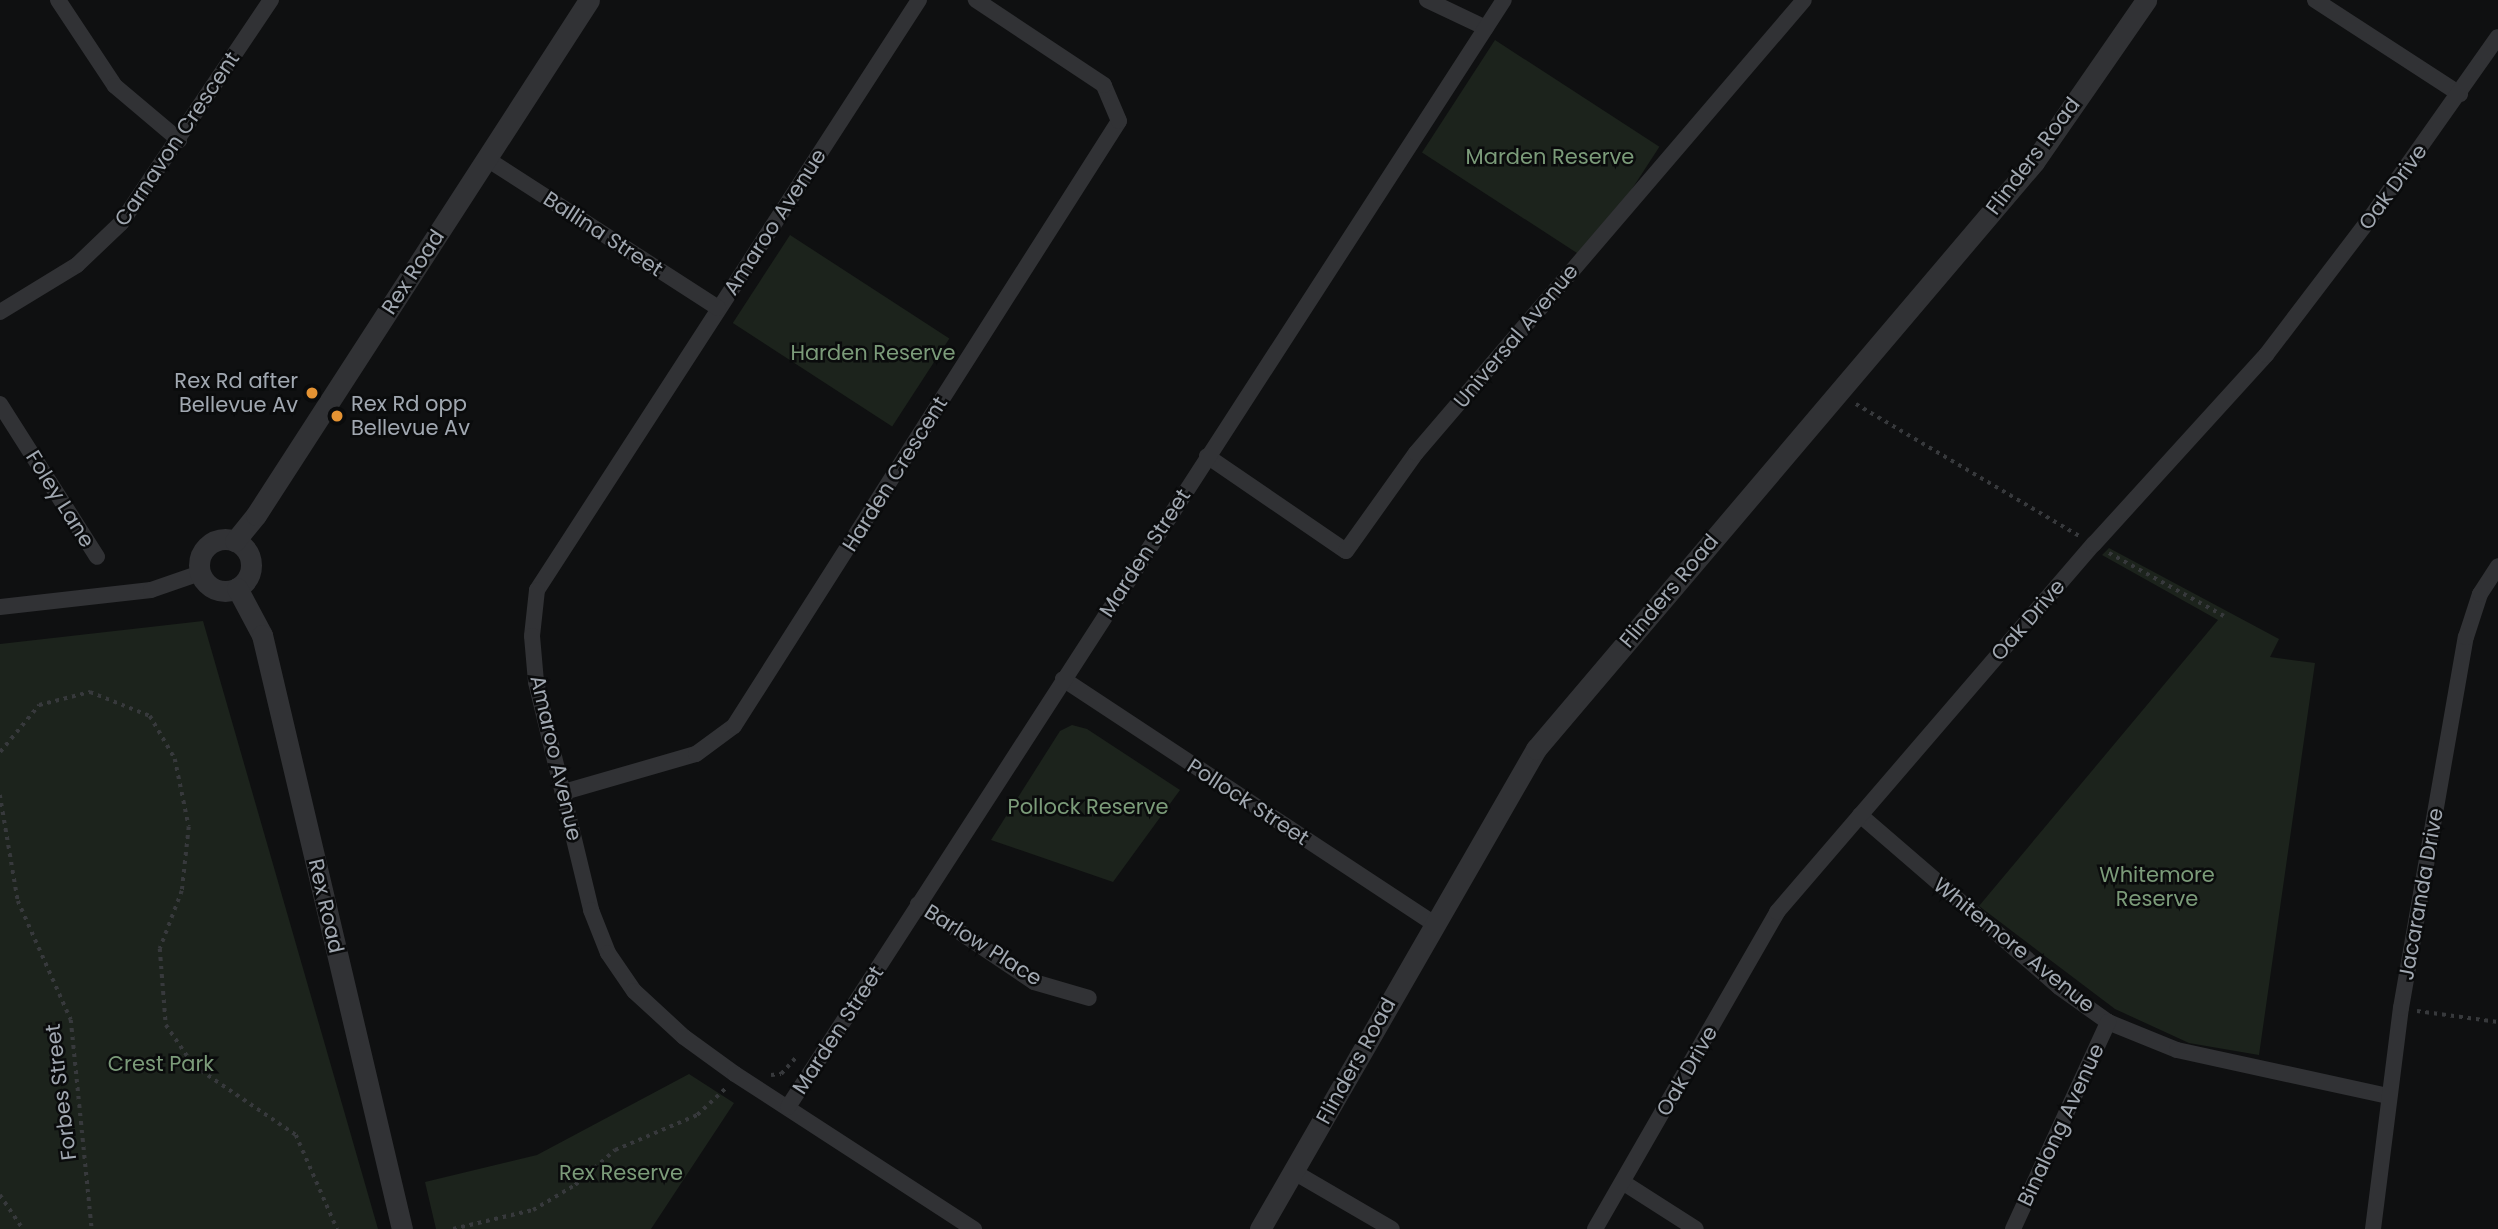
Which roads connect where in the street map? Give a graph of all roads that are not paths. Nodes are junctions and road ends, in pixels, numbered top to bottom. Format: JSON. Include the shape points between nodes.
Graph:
{"nodes":[{"id":1,"x":58,"y":0,"type":"edge"},
{"id":2,"x":271,"y":0,"type":"edge"},
{"id":3,"x":589,"y":0,"type":"edge"},
{"id":4,"x":919,"y":0,"type":"edge"},
{"id":5,"x":976,"y":0,"type":"edge"},
{"id":6,"x":1427,"y":0,"type":"edge"},
{"id":7,"x":1504,"y":0,"type":"edge"},
{"id":8,"x":1804,"y":0,"type":"edge"},
{"id":9,"x":2146,"y":0,"type":"edge"},
{"id":10,"x":2315,"y":0,"type":"edge"},
{"id":11,"x":1486,"y":28,"type":"junction"},
{"id":12,"x":2498,"y":37,"type":"edge"},
{"id":13,"x":2460,"y":94,"type":"junction"},
{"id":14,"x":179,"y":139,"type":"junction"},
{"id":15,"x":487,"y":159,"type":"junction"},
{"id":16,"x":718,"y":308,"type":"junction"},
{"id":17,"x":0,"y":312,"type":"edge"},
{"id":18,"x":0,"y":404,"type":"edge"},
{"id":19,"x":1207,"y":456,"type":"junction"},
{"id":20,"x":235,"y":541,"type":"junction"},
{"id":21,"x":97,"y":557,"type":"dead end"},
{"id":22,"x":2498,"y":566,"type":"edge"},
{"id":23,"x":200,"y":573,"type":"junction"},
{"id":24,"x":237,"y":588,"type":"junction"},
{"id":25,"x":0,"y":607,"type":"edge"},
{"id":26,"x":1063,"y":679,"type":"junction"},
{"id":27,"x":564,"y":792,"type":"junction"},
{"id":28,"x":1860,"y":815,"type":"junction"},
{"id":29,"x":918,"y":904,"type":"junction"},
{"id":30,"x":1434,"y":924,"type":"junction"},
{"id":31,"x":1089,"y":998,"type":"dead end"},
{"id":32,"x":2108,"y":1022,"type":"junction"},
{"id":33,"x":2388,"y":1096,"type":"junction"},
{"id":34,"x":788,"y":1107,"type":"junction"},
{"id":35,"x":1294,"y":1172,"type":"junction"},
{"id":36,"x":1624,"y":1183,"type":"junction"},
{"id":37,"x":402,"y":1229,"type":"edge"},
{"id":38,"x":974,"y":1229,"type":"edge"},
{"id":39,"x":1260,"y":1229,"type":"edge"},
{"id":40,"x":1392,"y":1229,"type":"edge"},
{"id":41,"x":1595,"y":1229,"type":"edge"},
{"id":42,"x":1696,"y":1229,"type":"edge"},
{"id":43,"x":2013,"y":1229,"type":"edge"},
{"id":44,"x":2373,"y":1229,"type":"edge"}],
"edges":[{"from":1,"to":14,"type":"street","via":[[115,86]]},
{"from":2,"to":14,"type":"street","name":"Carnavon Crescent"},
{"from":3,"to":15,"type":"street","name":"Rex Road"},
{"from":4,"to":16,"type":"street","name":"Amaroo Avenue"},
{"from":5,"to":27,"type":"street","name":"Harden Crescent","via":[[1104,85],[1119,121],[734,726],[696,754]]},
{"from":6,"to":11,"type":"street"},
{"from":7,"to":11,"type":"street","name":"Marden Street"},
{"from":8,"to":19,"type":"street","name":"Universal Avenue","via":[[1416,453],[1346,551]]},
{"from":9,"to":30,"type":"street","name":"Flinders Road","via":[[2034,162],[1536,749]]},
{"from":10,"to":13,"type":"street"},
{"from":11,"to":19,"type":"street","name":"Marden Street"},
{"from":12,"to":13,"type":"street","name":"Oak Drive"},
{"from":13,"to":28,"type":"street","name":"Oak Drive","via":[[2266,355],[2094,544]]},
{"from":14,"to":17,"type":"street","name":"Carnavon Crescent","via":[[140,200],[101,245],[54,282]]},
{"from":15,"to":16,"type":"street","name":"Ballina Street"},
{"from":15,"to":20,"type":"street","name":"Rex Road","via":[[256,516]]},
{"from":16,"to":27,"type":"street","name":"Amaroo Avenue","via":[[537,590],[532,636],[536,682]]},
{"from":18,"to":21,"type":"street","name":"Foley Lane"},
{"from":19,"to":26,"type":"street","name":"Marden Street"},
{"from":20,"to":23,"type":"street","via":[[210,543],[200,556]]},
{"from":20,"to":24,"type":"street","via":[[247,552],[251,568]]},
{"from":22,"to":33,"type":"street","name":"Jacaranda Drive","via":[[2480,594],[2466,636]]},
{"from":23,"to":24,"type":"street","via":[[215,590]]},
{"from":23,"to":25,"type":"street","via":[[151,590]]},
{"from":24,"to":37,"type":"street","name":"Rex Road","via":[[261,635]]},
{"from":26,"to":29,"type":"street","name":"Marden Street"},
{"from":26,"to":30,"type":"street","name":"Pollock Street"},
{"from":27,"to":34,"type":"street","name":"Amaroo Avenue","via":[[591,910],[608,953],[634,991],[684,1037]]},
{"from":28,"to":32,"type":"street","name":"Whitemore Avenue","via":[[2059,987]]},
{"from":28,"to":36,"type":"street","name":"Oak Drive","via":[[1777,912]]},
{"from":29,"to":31,"type":"street","name":"Barlow Place","via":[[1034,982]]},
{"from":29,"to":34,"type":"street","name":"Marden Street"},
{"from":30,"to":35,"type":"street","name":"Flinders Road"},
{"from":32,"to":33,"type":"street","name":"Whitemore Avenue","via":[[2177,1050]]},
{"from":32,"to":43,"type":"street","name":"Binalong Avenue"},
{"from":33,"to":44,"type":"street","name":"Jacaranda Drive"},
{"from":34,"to":38,"type":"street","name":"Amaroo Avenue"},
{"from":35,"to":39,"type":"street","name":"Flinders Road"},
{"from":35,"to":40,"type":"street"},
{"from":36,"to":41,"type":"street","name":"Oak Drive"},
{"from":36,"to":42,"type":"street"}]}
